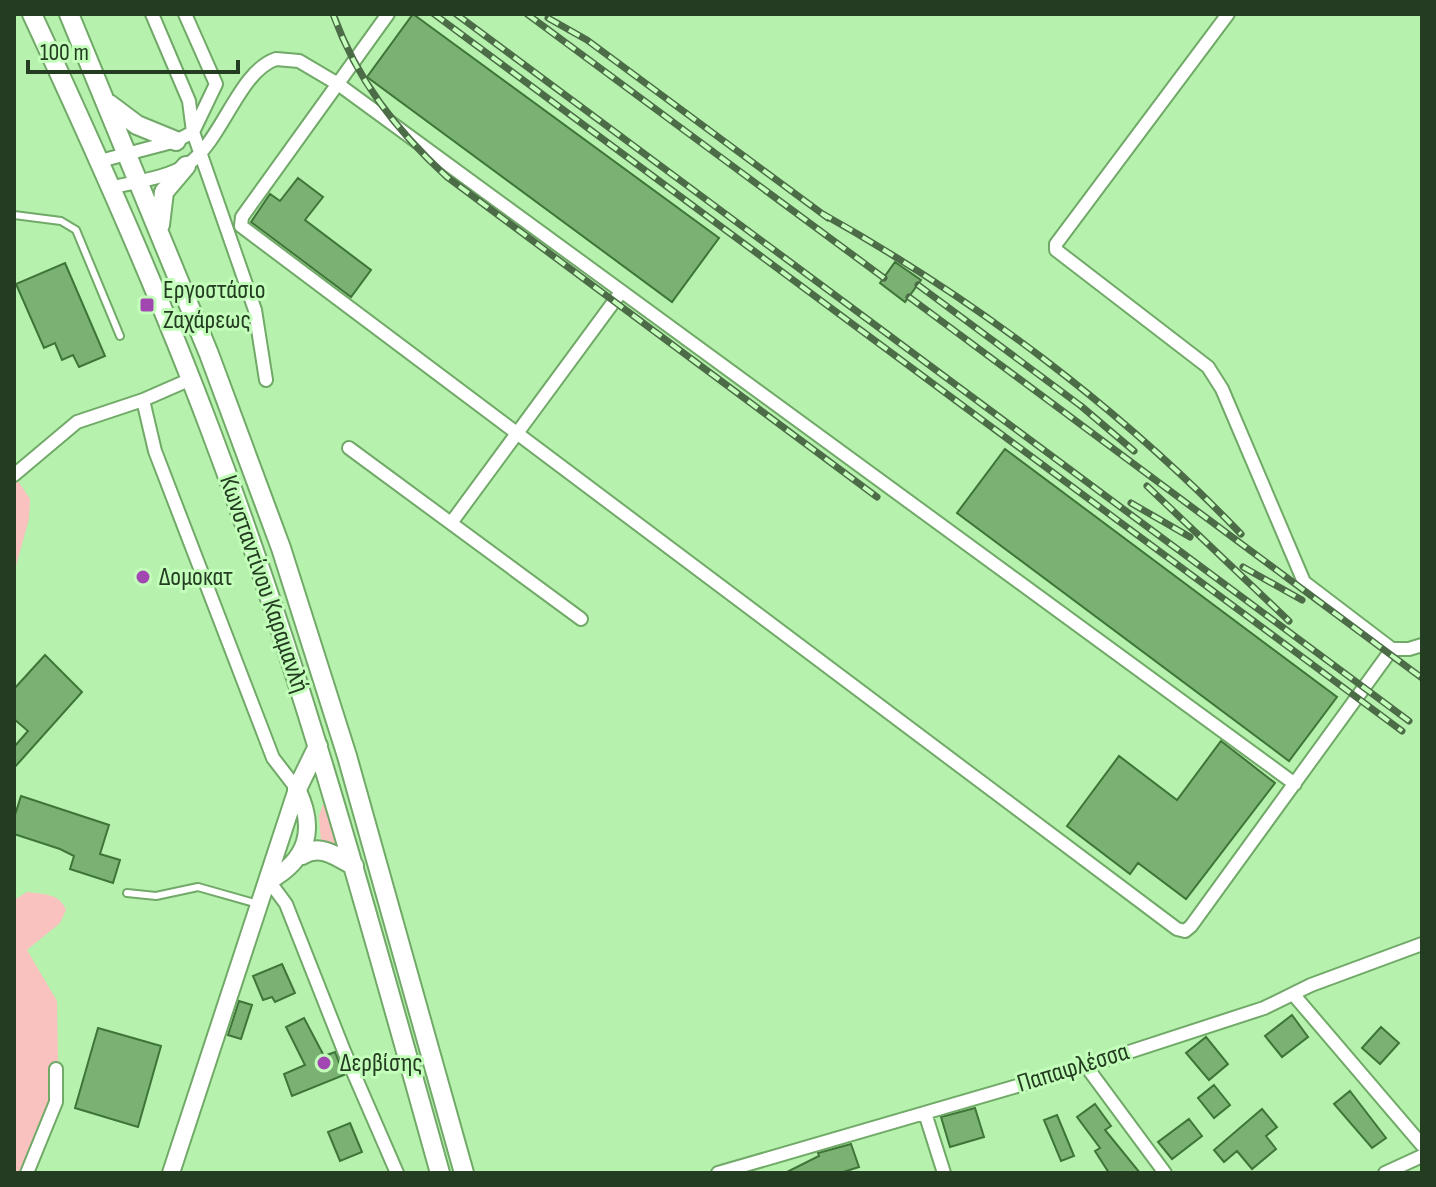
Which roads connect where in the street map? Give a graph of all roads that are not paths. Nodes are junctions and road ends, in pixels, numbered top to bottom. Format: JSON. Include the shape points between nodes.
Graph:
{"nodes":[{"id":1,"x":32,"y":14,"type":"edge"},
{"id":2,"x":69,"y":14,"type":"edge"},
{"id":3,"x":152,"y":14,"type":"edge"},
{"id":4,"x":185,"y":14,"type":"edge"},
{"id":5,"x":388,"y":14,"type":"edge"},
{"id":6,"x":1228,"y":14,"type":"edge"},
{"id":7,"x":338,"y":84,"type":"junction"},
{"id":8,"x":107,"y":102,"type":"junction"},
{"id":9,"x":184,"y":136,"type":"junction"},
{"id":10,"x":201,"y":153,"type":"junction"},
{"id":11,"x":126,"y":155,"type":"junction"},
{"id":12,"x":100,"y":161,"type":"junction"},
{"id":13,"x":186,"y":166,"type":"junction"},
{"id":14,"x":138,"y":181,"type":"junction"},
{"id":15,"x":110,"y":188,"type":"junction"},
{"id":16,"x":14,"y":215,"type":"edge"},
{"id":17,"x":160,"y":232,"type":"junction"},
{"id":18,"x":621,"y":292,"type":"junction"},
{"id":19,"x":120,"y":336,"type":"dead end"},
{"id":20,"x":191,"y":379,"type":"junction"},
{"id":21,"x":266,"y":380,"type":"dead end"},
{"id":22,"x":143,"y":400,"type":"junction"},
{"id":23,"x":517,"y":435,"type":"junction"},
{"id":24,"x":349,"y":448,"type":"dead end"},
{"id":25,"x":14,"y":475,"type":"edge"},
{"id":26,"x":451,"y":523,"type":"junction"},
{"id":27,"x":581,"y":619,"type":"dead end"},
{"id":28,"x":1422,"y":645,"type":"edge"},
{"id":29,"x":1392,"y":649,"type":"junction"},
{"id":30,"x":318,"y":746,"type":"junction"},
{"id":31,"x":1295,"y":784,"type":"junction"},
{"id":32,"x":297,"y":789,"type":"junction"},
{"id":33,"x":302,"y":855,"type":"junction"},
{"id":34,"x":354,"y":866,"type":"junction"},
{"id":35,"x":269,"y":881,"type":"junction"},
{"id":36,"x":127,"y":893,"type":"dead end"},
{"id":37,"x":261,"y":905,"type":"junction"},
{"id":38,"x":1422,"y":944,"type":"edge"},
{"id":39,"x":1293,"y":994,"type":"junction"},
{"id":40,"x":1086,"y":1066,"type":"junction"},
{"id":41,"x":56,"y":1069,"type":"dead end"},
{"id":42,"x":925,"y":1113,"type":"junction"},
{"id":43,"x":1422,"y":1145,"type":"edge"},
{"id":44,"x":1422,"y":1156,"type":"edge"},
{"id":45,"x":27,"y":1173,"type":"edge"},
{"id":46,"x":171,"y":1173,"type":"edge"},
{"id":47,"x":397,"y":1173,"type":"edge"},
{"id":48,"x":440,"y":1173,"type":"edge"},
{"id":49,"x":464,"y":1173,"type":"edge"},
{"id":50,"x":718,"y":1173,"type":"edge"},
{"id":51,"x":944,"y":1173,"type":"edge"},
{"id":52,"x":1165,"y":1173,"type":"edge"},
{"id":53,"x":1385,"y":1173,"type":"edge"}],
"edges":[{"from":1,"to":12,"type":"main road","name":"Κωνσταντίνου Καραμανλή"},
{"from":2,"to":8,"type":"main road","name":"Κωνσταντίνου Καραμανλή"},
{"from":3,"to":9,"type":"street","via":[[189,101]]},
{"from":4,"to":9,"type":"street","via":[[216,84]]},
{"from":5,"to":7,"type":"street"},
{"from":6,"to":29,"type":"street","via":[[1056,250],[1208,367],[1304,582]]},
{"from":7,"to":10,"type":"street","via":[[299,61],[270,61]]},
{"from":7,"to":18,"type":"street"},
{"from":7,"to":23,"type":"street","via":[[242,217],[241,226]]},
{"from":8,"to":9,"type":"main road","via":[[145,129]]},
{"from":8,"to":11,"type":"main road","name":"Κωνσταντίνου Καραμανλή"},
{"from":9,"to":10,"type":"street"},
{"from":9,"to":11,"type":"street"},
{"from":10,"to":13,"type":"street"},
{"from":10,"to":21,"type":"street","via":[[255,310]]},
{"from":11,"to":12,"type":"street"},
{"from":11,"to":14,"type":"main road","name":"Κωνσταντίνου Καραμανλή"},
{"from":12,"to":15,"type":"main road","name":"Κωνσταντίνου Καραμανλή"},
{"from":13,"to":14,"type":"street"},
{"from":13,"to":17,"type":"main road","via":[[164,192]]},
{"from":14,"to":15,"type":"street"},
{"from":14,"to":17,"type":"main road","name":"Κωνσταντίνου Καραμανλή"},
{"from":15,"to":20,"type":"main road","name":"Κωνσταντίνου Καραμανλή"},
{"from":16,"to":19,"type":"lane","via":[[61,221],[76,230]]},
{"from":17,"to":49,"type":"main road","name":"Κωνσταντίνου Καραμανλή","via":[[281,548],[354,779]]},
{"from":18,"to":23,"type":"street"},
{"from":18,"to":31,"type":"street"},
{"from":20,"to":22,"type":"street"},
{"from":20,"to":30,"type":"main road","name":"Κωνσταντίνου Καραμανλή"},
{"from":22,"to":25,"type":"street","via":[[77,422]]},
{"from":22,"to":32,"type":"street","via":[[155,451],[273,758]]},
{"from":23,"to":26,"type":"street"},
{"from":23,"to":31,"type":"street","via":[[1180,930],[1191,926]]},
{"from":24,"to":26,"type":"street"},
{"from":26,"to":27,"type":"street"},
{"from":28,"to":29,"type":"street"},
{"from":29,"to":31,"type":"street"},
{"from":30,"to":32,"type":"main road"},
{"from":30,"to":34,"type":"main road","name":"Κωνσταντίνου Καραμανλή"},
{"from":32,"to":33,"type":"street","via":[[306,818]]},
{"from":32,"to":35,"type":"street"},
{"from":33,"to":34,"type":"main road","via":[[322,850]]},
{"from":33,"to":35,"type":"street"},
{"from":34,"to":48,"type":"main road","name":"Κωνσταντίνου Καραμανλή"},
{"from":35,"to":37,"type":"street"},
{"from":35,"to":47,"type":"street","via":[[286,904]]},
{"from":36,"to":37,"type":"lane","via":[[156,896],[198,887]]},
{"from":37,"to":46,"type":"street"},
{"from":38,"to":39,"type":"street","name":"Παπαφλέσσα"},
{"from":39,"to":40,"type":"street","name":"Παπαφλέσσα"},
{"from":39,"to":43,"type":"street"},
{"from":40,"to":42,"type":"street","name":"Παπαφλέσσα"},
{"from":40,"to":52,"type":"street"},
{"from":41,"to":45,"type":"street","via":[[56,1102]]},
{"from":42,"to":50,"type":"street","name":"Παπαφλέσσα"},
{"from":42,"to":51,"type":"street"},
{"from":44,"to":53,"type":"street"}]}
